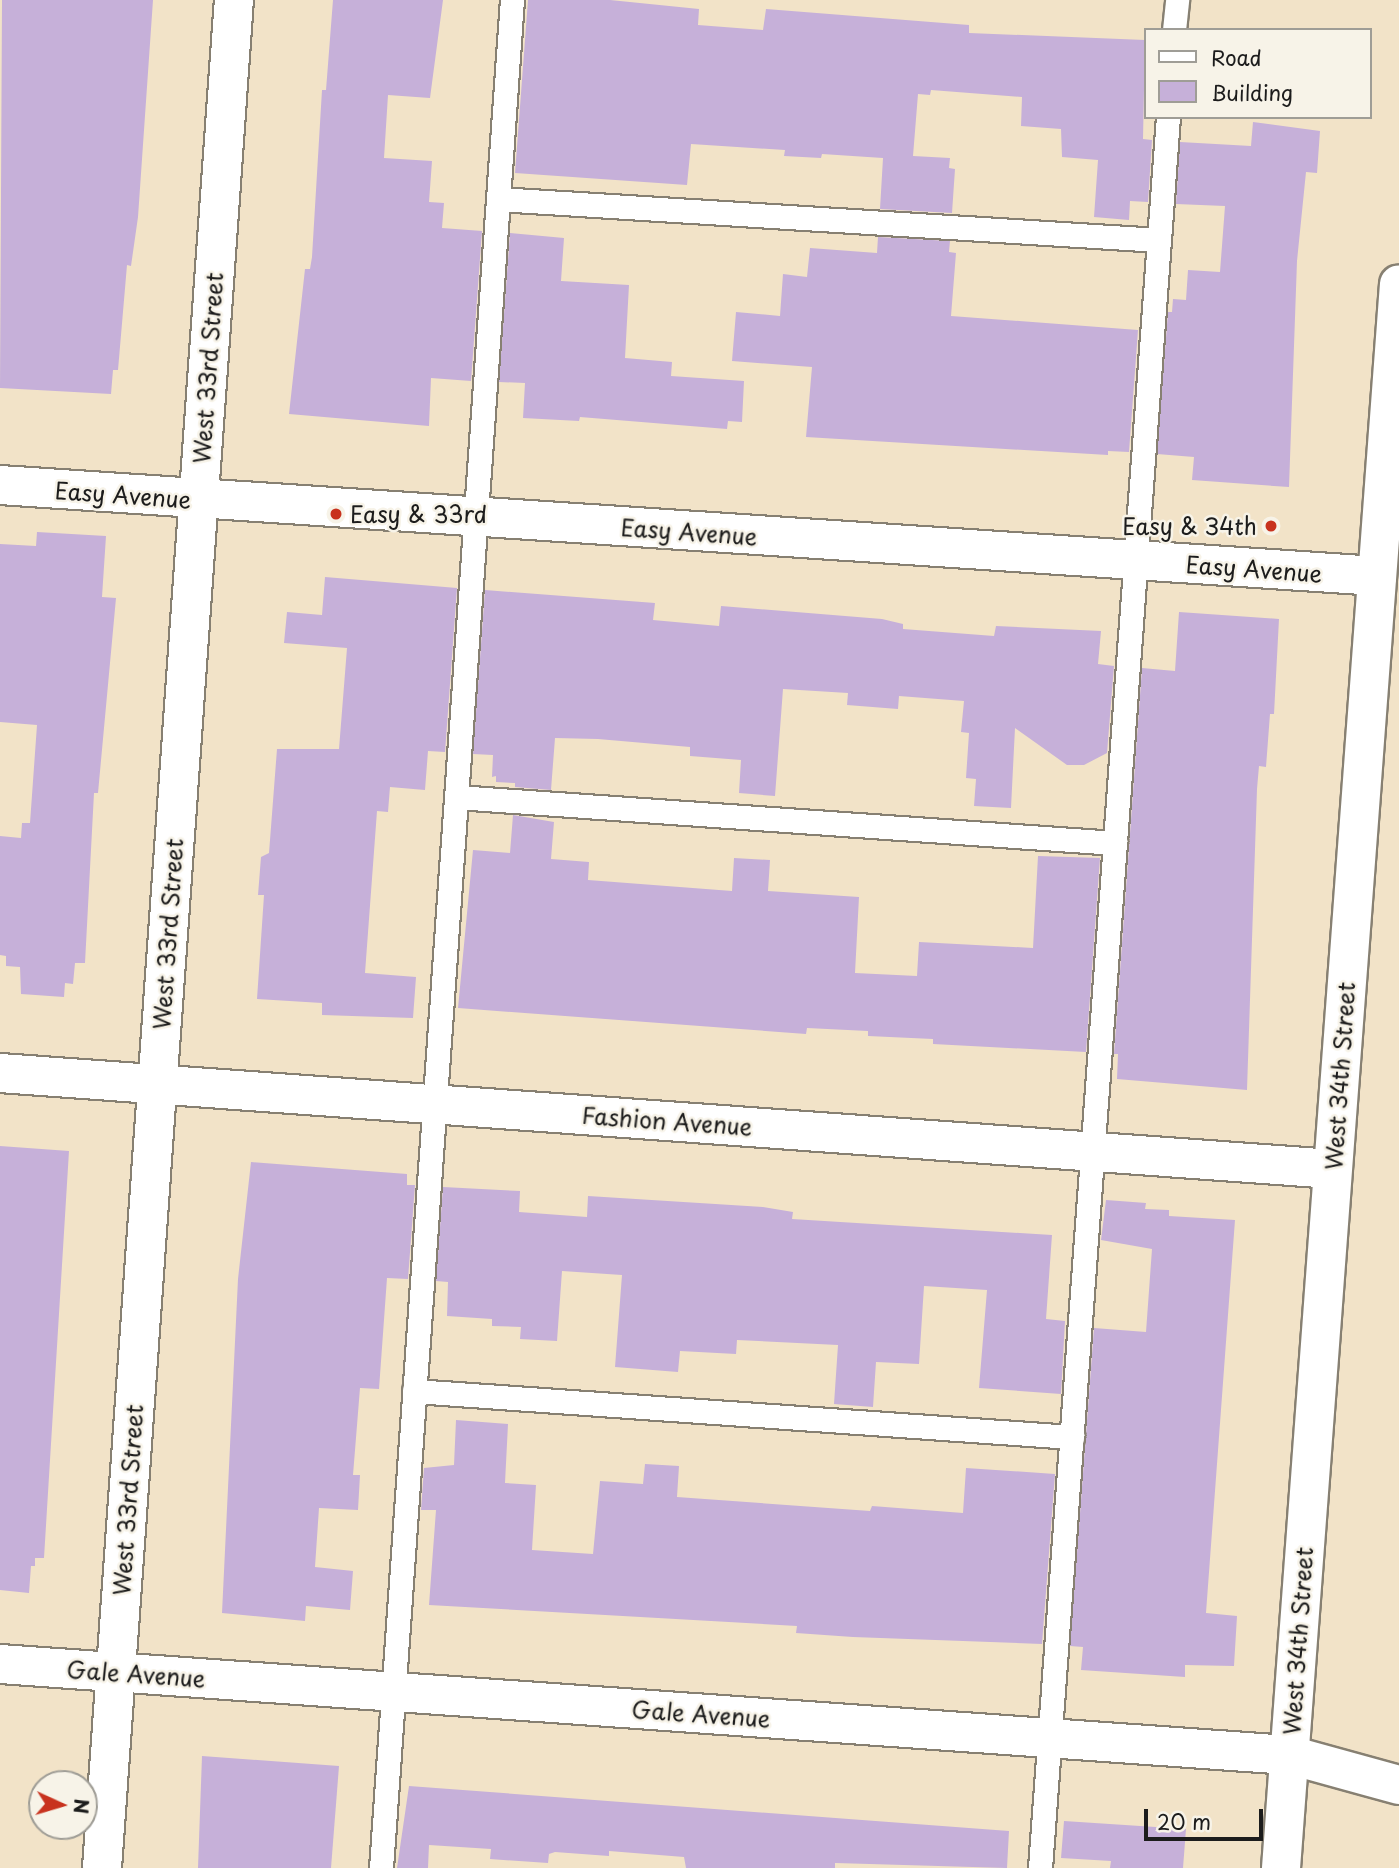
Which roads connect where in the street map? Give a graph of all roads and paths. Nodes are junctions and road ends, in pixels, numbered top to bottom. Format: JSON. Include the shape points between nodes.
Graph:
{"nodes":[{"id":1,"x":234,"y":0,"type":"edge"},
{"id":2,"x":512,"y":0,"type":"edge"},
{"id":3,"x":1177,"y":0,"type":"edge"},
{"id":4,"x":1174,"y":28,"type":"edge"},
{"id":5,"x":1168,"y":119,"type":"edge"},
{"id":6,"x":498,"y":199,"type":"junction"},
{"id":7,"x":1159,"y":240,"type":"junction"},
{"id":8,"x":1399,"y":284,"type":"edge"},
{"id":9,"x":0,"y":485,"type":"edge"},
{"id":10,"x":199,"y":501,"type":"junction"},
{"id":11,"x":475,"y":518,"type":"junction"},
{"id":12,"x":1136,"y":561,"type":"junction"},
{"id":13,"x":1377,"y":576,"type":"junction"},
{"id":14,"x":456,"y":797,"type":"junction"},
{"id":15,"x":1115,"y":843,"type":"junction"},
{"id":16,"x":0,"y":1073,"type":"edge"},
{"id":17,"x":158,"y":1084,"type":"junction"},
{"id":18,"x":435,"y":1104,"type":"junction"},
{"id":19,"x":1092,"y":1152,"type":"junction"},
{"id":20,"x":1333,"y":1169,"type":"junction"},
{"id":21,"x":414,"y":1391,"type":"junction"},
{"id":22,"x":1072,"y":1437,"type":"junction"},
{"id":23,"x":0,"y":1664,"type":"edge"},
{"id":24,"x":116,"y":1672,"type":"junction"},
{"id":25,"x":393,"y":1692,"type":"junction"},
{"id":26,"x":1050,"y":1738,"type":"junction"},
{"id":27,"x":1290,"y":1755,"type":"junction"},
{"id":28,"x":1399,"y":1785,"type":"edge"},
{"id":29,"x":102,"y":1868,"type":"edge"},
{"id":30,"x":381,"y":1868,"type":"edge"},
{"id":31,"x":1040,"y":1868,"type":"edge"},
{"id":32,"x":1281,"y":1868,"type":"edge"}],
"edges":[{"from":1,"to":10,"type":"street","name":"West 33rd Street"},
{"from":2,"to":6,"type":"lane"},
{"from":3,"to":4,"type":"lane"},
{"from":5,"to":7,"type":"lane"},
{"from":6,"to":7,"type":"lane"},
{"from":6,"to":11,"type":"lane"},
{"from":7,"to":12,"type":"lane"},
{"from":8,"to":13,"type":"street","name":"West 34th Street"},
{"from":9,"to":10,"type":"street","name":"Easy Avenue"},
{"from":10,"to":11,"type":"street","name":"Easy Avenue"},
{"from":10,"to":17,"type":"street","name":"West 33rd Street"},
{"from":11,"to":12,"type":"street","name":"Easy Avenue"},
{"from":11,"to":14,"type":"lane"},
{"from":12,"to":13,"type":"street","name":"Easy Avenue"},
{"from":12,"to":15,"type":"lane"},
{"from":13,"to":20,"type":"street","name":"West 34th Street"},
{"from":14,"to":15,"type":"lane"},
{"from":14,"to":18,"type":"lane"},
{"from":15,"to":19,"type":"lane"},
{"from":16,"to":17,"type":"street","name":"Fashion Avenue"},
{"from":17,"to":18,"type":"street","name":"Fashion Avenue"},
{"from":17,"to":24,"type":"street","name":"West 33rd Street"},
{"from":18,"to":19,"type":"street","name":"Fashion Avenue"},
{"from":18,"to":21,"type":"lane"},
{"from":19,"to":20,"type":"street","name":"Fashion Avenue"},
{"from":19,"to":22,"type":"lane"},
{"from":20,"to":27,"type":"street","name":"West 34th Street"},
{"from":21,"to":22,"type":"lane"},
{"from":21,"to":25,"type":"lane"},
{"from":22,"to":26,"type":"lane"},
{"from":23,"to":24,"type":"street","name":"Gale Avenue"},
{"from":24,"to":25,"type":"street","name":"Gale Avenue"},
{"from":24,"to":29,"type":"street","name":"West 33rd Street"},
{"from":25,"to":26,"type":"street","name":"Gale Avenue"},
{"from":25,"to":30,"type":"lane"},
{"from":26,"to":27,"type":"street","name":"Gale Avenue"},
{"from":26,"to":31,"type":"lane"},
{"from":27,"to":28,"type":"street","name":"Gale Avenue"},
{"from":27,"to":32,"type":"street","name":"West 34th Street"}]}
